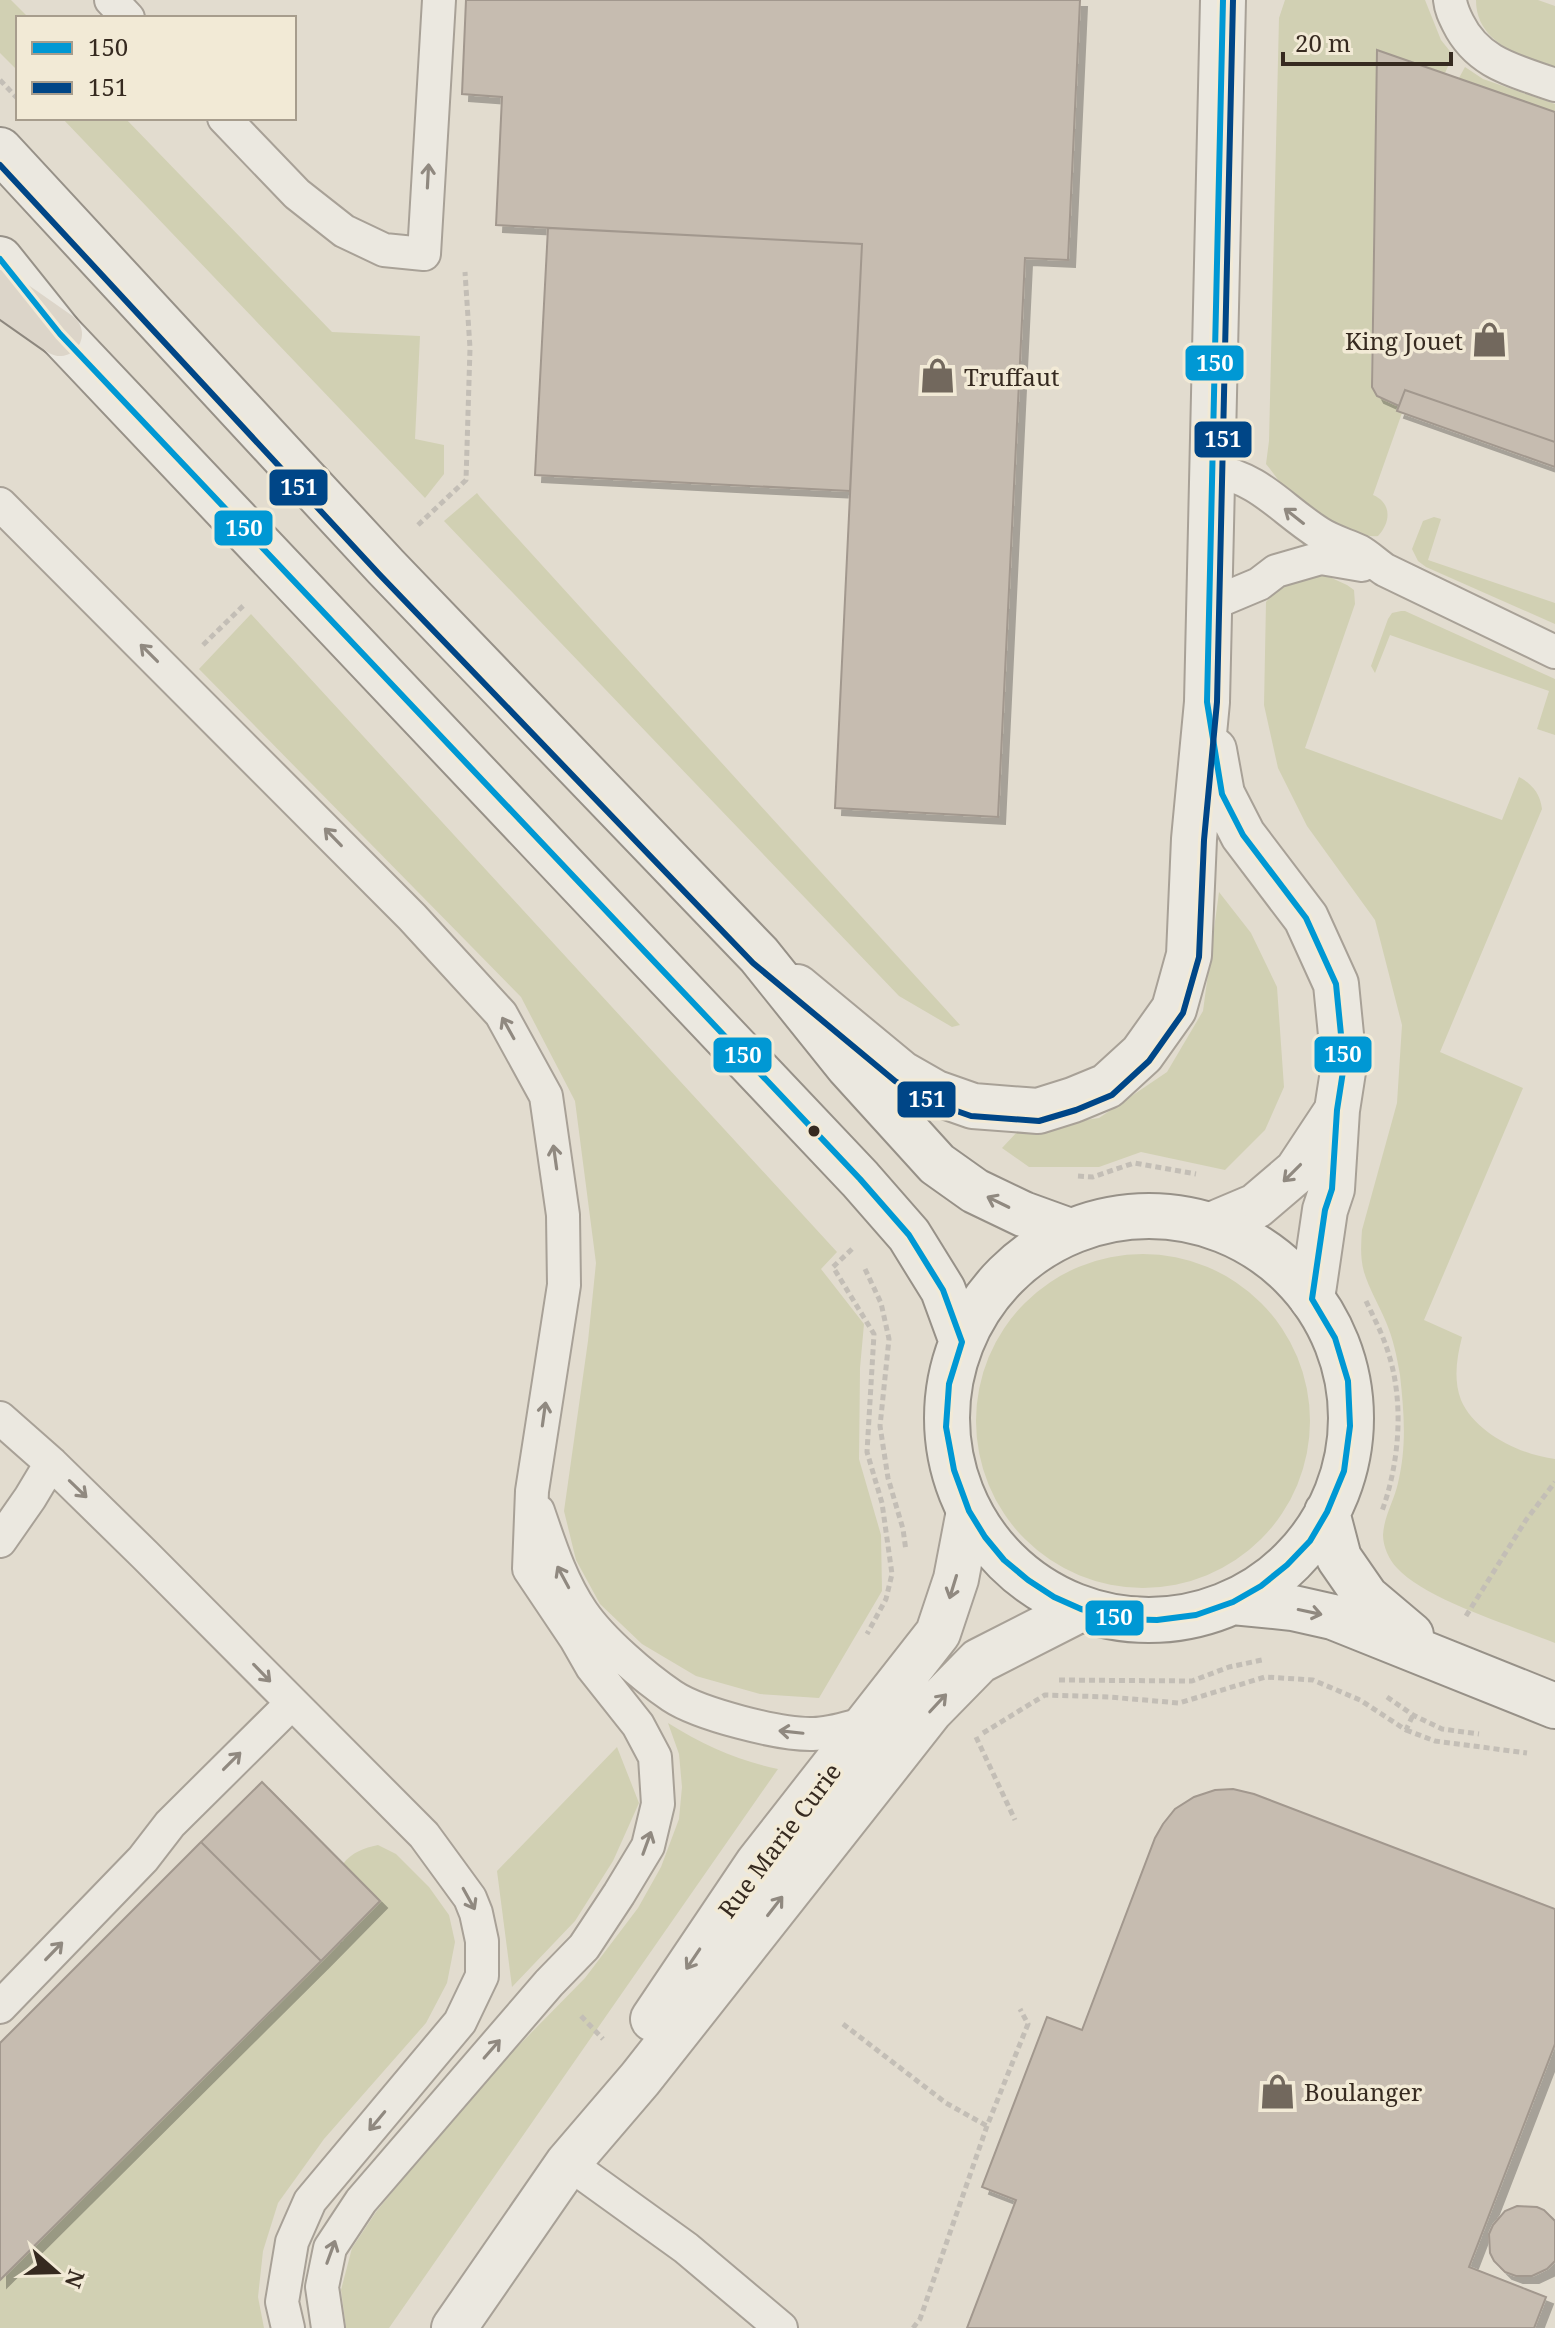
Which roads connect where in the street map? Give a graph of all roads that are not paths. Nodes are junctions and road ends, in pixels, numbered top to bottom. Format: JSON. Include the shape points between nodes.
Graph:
{"nodes":[{"id":1,"x":111,"y":0,"type":"edge"},
{"id":2,"x":439,"y":0,"type":"edge"},
{"id":3,"x":1223,"y":0,"type":"edge"},
{"id":4,"x":1450,"y":0,"type":"edge"},
{"id":5,"x":126,"y":16,"type":"edge"},
{"id":6,"x":1555,"y":85,"type":"edge"},
{"id":7,"x":226,"y":120,"type":"edge"},
{"id":8,"x":0,"y":150,"type":"edge"},
{"id":9,"x":1,"y":284,"type":"edge"},
{"id":10,"x":60,"y":334,"type":"joint"},
{"id":11,"x":1212,"y":470,"type":"junction"},
{"id":12,"x":0,"y":504,"type":"edge"},
{"id":13,"x":1385,"y":570,"type":"junction"},
{"id":14,"x":1209,"y":605,"type":"junction"},
{"id":15,"x":1555,"y":652,"type":"edge"},
{"id":16,"x":1207,"y":702,"type":"junction"},
{"id":17,"x":759,"y":955,"type":"junction"},
{"id":18,"x":1337,"y":1110,"type":"junction"},
{"id":19,"x":1211,"y":1225,"type":"junction"},
{"id":20,"x":1070,"y":1231,"type":"junction"},
{"id":21,"x":1312,"y":1299,"type":"junction"},
{"id":22,"x":962,"y":1342,"type":"junction"},
{"id":23,"x":0,"y":1418,"type":"edge"},
{"id":24,"x":51,"y":1463,"type":"junction"},
{"id":25,"x":532,"y":1491,"type":"junction"},
{"id":26,"x":969,"y":1511,"type":"junction"},
{"id":27,"x":1327,"y":1512,"type":"junction"},
{"id":28,"x":0,"y":1541,"type":"edge"},
{"id":29,"x":1233,"y":1602,"type":"junction"},
{"id":30,"x":1081,"y":1609,"type":"junction"},
{"id":31,"x":1442,"y":1661,"type":"junction"},
{"id":32,"x":291,"y":1704,"type":"junction"},
{"id":33,"x":1555,"y":1706,"type":"edge"},
{"id":34,"x":867,"y":1723,"type":"junction"},
{"id":35,"x":0,"y":2007,"type":"edge"},
{"id":36,"x":568,"y":2163,"type":"junction"},
{"id":37,"x":288,"y":2328,"type":"edge"},
{"id":38,"x":328,"y":2328,"type":"edge"},
{"id":39,"x":454,"y":2328,"type":"edge"},
{"id":40,"x":781,"y":2328,"type":"edge"}],
"edges":[{"from":1,"to":5,"type":"lane"},
{"from":7,"to":2,"type":"lane","one_way":true,"via":[[297,194],[344,231],[384,250],[424,254]]},
{"from":3,"to":11,"type":"main road"},
{"from":4,"to":6,"type":"lane","via":[[1466,39],[1483,56]]},
{"from":8,"to":17,"type":"main road","via":[[386,567]]},
{"from":9,"to":10,"type":"highway"},
{"from":10,"to":22,"type":"main road","via":[[860,1179],[909,1235],[943,1290]]},
{"from":13,"to":11,"type":"lane","one_way":true,"via":[[1297,519],[1260,487]]},
{"from":11,"to":14,"type":"main road"},
{"from":25,"to":12,"type":"lane","one_way":true,"via":[[564,1285],[563,1215],[546,1096],[501,1014],[412,917]]},
{"from":13,"to":14,"type":"lane","via":[[1321,558],[1276,571]]},
{"from":13,"to":15,"type":"lane"},
{"from":14,"to":16,"type":"main road"},
{"from":16,"to":17,"type":"main road","via":[[1189,955],[1174,1009],[1142,1054],[1107,1086],[1038,1111],[973,1106],[936,1093],[901,1073]]},
{"from":16,"to":18,"type":"main road","via":[[1222,794],[1243,835],[1306,918],[1336,984],[1344,1065]]},
{"from":20,"to":17,"type":"main road","one_way":true,"via":[[975,1191],[937,1164],[848,1066]]},
{"from":18,"to":19,"type":"main road","one_way":true,"via":[[1297,1171],[1256,1206]]},
{"from":18,"to":21,"type":"main road","via":[[1332,1189]]},
{"from":19,"to":20,"type":"main road","via":[[1165,1216],[1117,1218]]},
{"from":19,"to":21,"type":"main road","via":[[1268,1254]]},
{"from":20,"to":22,"type":"main road","via":[[1036,1250],[1006,1276],[980,1307]]},
{"from":21,"to":27,"type":"main road","via":[[1335,1338],[1348,1381],[1344,1471]]},
{"from":22,"to":26,"type":"main road","via":[[949,1384],[946,1427]]},
{"from":23,"to":24,"type":"lane"},
{"from":24,"to":28,"type":"lane"},
{"from":24,"to":32,"type":"lane","one_way":true},
{"from":34,"to":25,"type":"lane","one_way":true,"via":[[815,1735],[776,1731],[674,1698],[627,1661],[583,1614],[557,1568]]},
{"from":38,"to":25,"type":"lane","one_way":true,"via":[[322,2287],[330,2248],[361,2201],[584,1947],[648,1846],[658,1804],[655,1757],[529,1569]]},
{"from":26,"to":30,"type":"main road","via":[[1004,1560],[1054,1597]]},
{"from":26,"to":34,"type":"main road","name":"Rue Marie Curie","one_way":true,"via":[[956,1579],[938,1633]]},
{"from":27,"to":29,"type":"main road","via":[[1287,1565]]},
{"from":27,"to":31,"type":"main road","via":[[1339,1558],[1366,1597]]},
{"from":29,"to":30,"type":"main road","via":[[1196,1615],[1157,1620],[1119,1619]]},
{"from":29,"to":31,"type":"main road","one_way":true,"via":[[1333,1617]]},
{"from":36,"to":30,"type":"main road","name":"Rue Marie Curie","one_way":true,"via":[[931,1710],[979,1661]]},
{"from":31,"to":33,"type":"main road"},
{"from":35,"to":32,"type":"lane","one_way":true,"via":[[143,1859],[170,1824]]},
{"from":32,"to":37,"type":"lane","one_way":true,"via":[[424,1835],[470,1898],[482,1941],[482,1976],[460,2022],[310,2201],[292,2242],[282,2302]]},
{"from":34,"to":36,"type":"main road","name":"Rue Marie Curie","one_way":true,"via":[[758,1863],[620,2068]]},
{"from":36,"to":39,"type":"main road","name":"Rue Marie Curie"},
{"from":36,"to":40,"type":"lane","via":[[686,2248]]}]}
